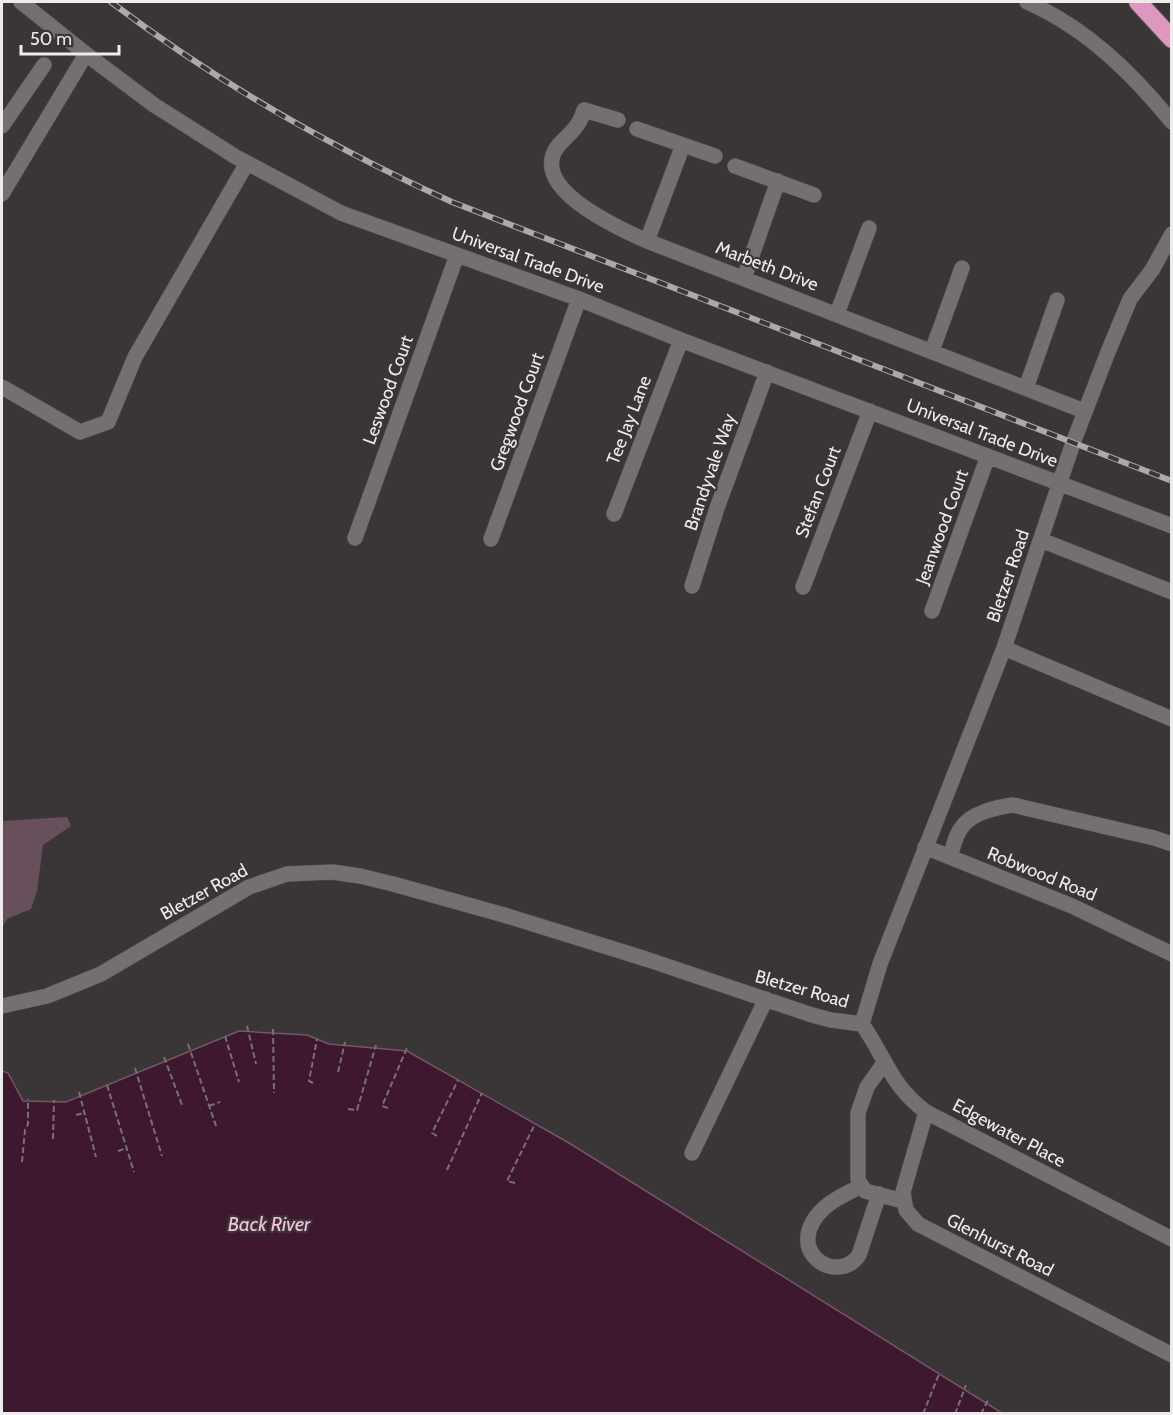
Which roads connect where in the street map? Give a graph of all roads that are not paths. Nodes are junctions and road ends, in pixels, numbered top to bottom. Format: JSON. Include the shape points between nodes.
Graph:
{"nodes":[{"id":1,"x":21,"y":2,"type":"edge"},
{"id":2,"x":1027,"y":2,"type":"edge"},
{"id":3,"x":1138,"y":2,"type":"edge"},
{"id":4,"x":1172,"y":39,"type":"edge"},
{"id":5,"x":86,"y":54,"type":"junction"},
{"id":6,"x":44,"y":65,"type":"dead end"},
{"id":7,"x":7,"y":108,"type":"edge"},
{"id":8,"x":618,"y":120,"type":"dead end"},
{"id":9,"x":1172,"y":122,"type":"edge"},
{"id":10,"x":2,"y":126,"type":"edge"},
{"id":11,"x":637,"y":129,"type":"dead end"},
{"id":12,"x":683,"y":145,"type":"junction"},
{"id":13,"x":715,"y":156,"type":"dead end"},
{"id":14,"x":247,"y":163,"type":"junction"},
{"id":15,"x":735,"y":166,"type":"dead end"},
{"id":16,"x":778,"y":181,"type":"junction"},
{"id":17,"x":2,"y":194,"type":"edge"},
{"id":18,"x":814,"y":195,"type":"dead end"},
{"id":19,"x":869,"y":228,"type":"dead end"},
{"id":20,"x":1172,"y":234,"type":"edge"},
{"id":21,"x":647,"y":240,"type":"junction"},
{"id":22,"x":458,"y":255,"type":"junction"},
{"id":23,"x":962,"y":268,"type":"dead end"},
{"id":24,"x":744,"y":278,"type":"junction"},
{"id":25,"x":579,"y":299,"type":"junction"},
{"id":26,"x":1057,"y":300,"type":"dead end"},
{"id":27,"x":837,"y":314,"type":"junction"},
{"id":28,"x":681,"y":340,"type":"junction"},
{"id":29,"x":932,"y":351,"type":"junction"},
{"id":30,"x":767,"y":372,"type":"junction"},
{"id":31,"x":2,"y":387,"type":"edge"},
{"id":32,"x":1026,"y":388,"type":"junction"},
{"id":33,"x":870,"y":411,"type":"junction"},
{"id":34,"x":1084,"y":411,"type":"junction"},
{"id":35,"x":988,"y":456,"type":"junction"},
{"id":36,"x":1060,"y":483,"type":"junction"},
{"id":37,"x":614,"y":514,"type":"dead end"},
{"id":38,"x":1172,"y":526,"type":"edge"},
{"id":39,"x":356,"y":538,"type":"dead end"},
{"id":40,"x":491,"y":539,"type":"dead end"},
{"id":41,"x":1041,"y":540,"type":"junction"},
{"id":42,"x":692,"y":586,"type":"dead end"},
{"id":43,"x":803,"y":587,"type":"dead end"},
{"id":44,"x":1172,"y":592,"type":"edge"},
{"id":45,"x":932,"y":611,"type":"dead end"},
{"id":46,"x":1004,"y":648,"type":"junction"},
{"id":47,"x":1172,"y":719,"type":"edge"},
{"id":48,"x":1172,"y":844,"type":"edge"},
{"id":49,"x":925,"y":848,"type":"junction"},
{"id":50,"x":950,"y":858,"type":"junction"},
{"id":51,"x":1172,"y":954,"type":"edge"},
{"id":52,"x":766,"y":999,"type":"junction"},
{"id":53,"x":2,"y":1006,"type":"edge"},
{"id":54,"x":862,"y":1024,"type":"junction"},
{"id":55,"x":884,"y":1063,"type":"junction"},
{"id":56,"x":926,"y":1112,"type":"junction"},
{"id":57,"x":692,"y":1153,"type":"dead end"},
{"id":58,"x":861,"y":1186,"type":"junction"},
{"id":59,"x":879,"y":1194,"type":"junction"},
{"id":60,"x":903,"y":1201,"type":"junction"},
{"id":61,"x":1172,"y":1239,"type":"edge"},
{"id":62,"x":1172,"y":1355,"type":"edge"}],
"edges":[{"from":1,"to":5,"type":"street","name":"Universal Trade Drive"},
{"from":2,"to":9,"type":"street","via":[[1077,28],[1104,50]]},
{"from":3,"to":4,"type":"highway"},
{"from":5,"to":14,"type":"street","name":"Universal Trade Drive","via":[[154,105]]},
{"from":5,"to":17,"type":"street"},
{"from":6,"to":7,"type":"street"},
{"from":7,"to":10,"type":"street"},
{"from":8,"to":21,"type":"street","name":"Marbeth Drive","via":[[584,110],[581,122],[553,153],[553,173],[569,194],[610,223]]},
{"from":11,"to":12,"type":"street"},
{"from":12,"to":13,"type":"street"},
{"from":12,"to":21,"type":"street"},
{"from":14,"to":22,"type":"street","name":"Universal Trade Drive","via":[[341,213]]},
{"from":14,"to":31,"type":"street","via":[[135,357],[108,422],[80,432]]},
{"from":15,"to":16,"type":"street"},
{"from":16,"to":18,"type":"street"},
{"from":16,"to":24,"type":"street"},
{"from":19,"to":27,"type":"street"},
{"from":20,"to":34,"type":"street","name":"Bletzer Road","via":[[1152,270],[1130,298]]},
{"from":21,"to":24,"type":"street","name":"Marbeth Drive"},
{"from":22,"to":25,"type":"street","name":"Universal Trade Drive"},
{"from":22,"to":39,"type":"street","name":"Leswood Court"},
{"from":23,"to":29,"type":"street"},
{"from":24,"to":27,"type":"street","name":"Marbeth Drive"},
{"from":25,"to":28,"type":"street","name":"Universal Trade Drive"},
{"from":25,"to":40,"type":"street","name":"Gregwood Court"},
{"from":26,"to":32,"type":"street"},
{"from":27,"to":29,"type":"street","name":"Marbeth Drive"},
{"from":28,"to":30,"type":"street","name":"Universal Trade Drive"},
{"from":28,"to":37,"type":"street","name":"Tee Jay Lane"},
{"from":29,"to":32,"type":"street","name":"Marbeth Drive"},
{"from":30,"to":33,"type":"street","name":"Universal Trade Drive"},
{"from":30,"to":42,"type":"street","name":"Brandyvale Way"},
{"from":32,"to":34,"type":"street","name":"Marbeth Drive"},
{"from":33,"to":35,"type":"street","name":"Universal Trade Drive"},
{"from":33,"to":43,"type":"street","name":"Stefan Court"},
{"from":34,"to":36,"type":"street","name":"Bletzer Road"},
{"from":35,"to":36,"type":"street","name":"Universal Trade Drive"},
{"from":35,"to":45,"type":"street","name":"Jeanwood Court"},
{"from":36,"to":38,"type":"street","name":"Universal Trade Drive"},
{"from":36,"to":41,"type":"street","name":"Bletzer Road"},
{"from":41,"to":44,"type":"street"},
{"from":41,"to":46,"type":"street","name":"Bletzer Road"},
{"from":46,"to":47,"type":"street"},
{"from":46,"to":49,"type":"street","name":"Bletzer Road"},
{"from":48,"to":50,"type":"street","via":[[1013,805],[967,820]]},
{"from":49,"to":50,"type":"street","name":"Robwood Road"},
{"from":49,"to":54,"type":"street","name":"Bletzer Road","via":[[880,964]]},
{"from":50,"to":51,"type":"street","name":"Robwood Road","via":[[1072,906]]},
{"from":52,"to":53,"type":"street","name":"Bletzer Road","via":[[635,955],[393,884],[360,876],[309,872],[287,874],[249,887],[73,987]]},
{"from":52,"to":54,"type":"street","name":"Bletzer Road","via":[[831,1020]]},
{"from":52,"to":57,"type":"street"},
{"from":54,"to":55,"type":"street","name":"Edgewater Place"},
{"from":55,"to":56,"type":"street","name":"Edgewater Place","via":[[904,1093]]},
{"from":55,"to":58,"type":"street","via":[[867,1087],[858,1113]]},
{"from":56,"to":60,"type":"street","via":[[904,1182]]},
{"from":56,"to":61,"type":"street","name":"Edgewater Place"},
{"from":58,"to":59,"type":"street"},
{"from":58,"to":59,"type":"street","via":[[824,1208],[810,1227],[809,1251],[830,1266],[845,1265],[859,1255]]},
{"from":59,"to":60,"type":"street"},
{"from":60,"to":62,"type":"street","name":"Glenhurst Road","via":[[912,1218],[925,1229]]}]}
